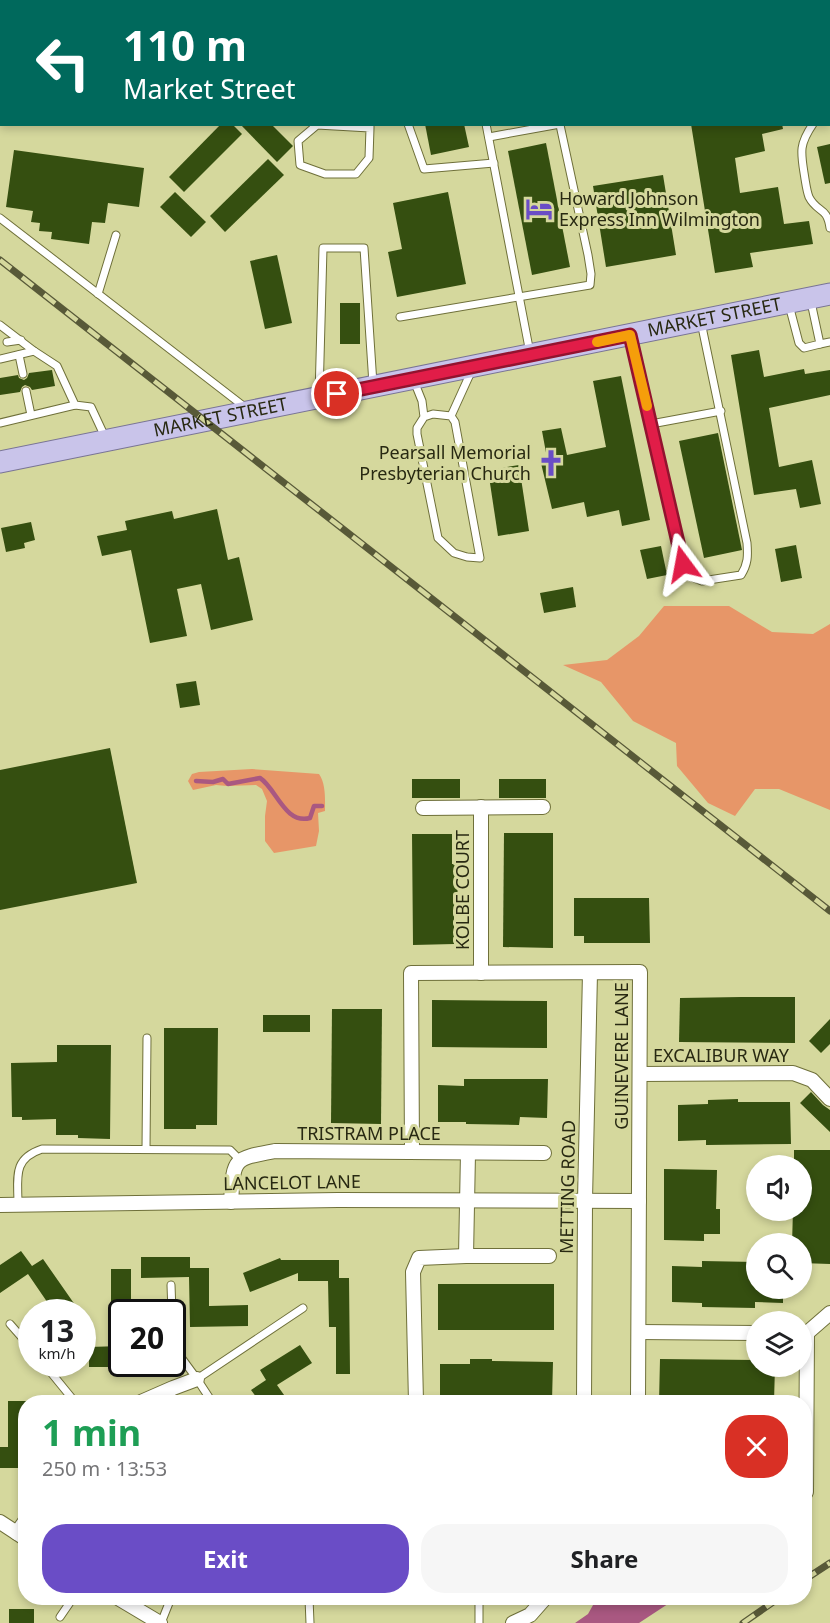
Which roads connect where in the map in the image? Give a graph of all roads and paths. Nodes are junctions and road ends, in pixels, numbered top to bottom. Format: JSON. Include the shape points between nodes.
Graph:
{"nodes":[{"id":1,"x":316,"y":126,"type":"edge"},
{"id":2,"x":370,"y":126,"type":"edge"},
{"id":3,"x":409,"y":126,"type":"edge"},
{"id":4,"x":486,"y":126,"type":"edge"},
{"id":5,"x":554,"y":126,"type":"edge"},
{"id":6,"x":560,"y":126,"type":"edge"},
{"id":7,"x":812,"y":126,"type":"edge"},
{"id":8,"x":489,"y":137,"type":"junction"},
{"id":9,"x":494,"y":163,"type":"junction"},
{"id":10,"x":0,"y":218,"type":"edge"},
{"id":11,"x":830,"y":228,"type":"edge"},
{"id":12,"x":116,"y":235,"type":"dead end"},
{"id":13,"x":98,"y":294,"type":"junction"},
{"id":14,"x":820,"y":296,"type":"edge"},
{"id":15,"x":519,"y":297,"type":"junction"},
{"id":16,"x":789,"y":303,"type":"junction"},
{"id":17,"x":400,"y":317,"type":"dead end"},
{"id":18,"x":701,"y":321,"type":"junction"},
{"id":19,"x":0,"y":325,"type":"edge"},
{"id":20,"x":630,"y":335,"type":"junction"},
{"id":21,"x":21,"y":340,"type":"junction"},
{"id":22,"x":7,"y":342,"type":"dead end"},
{"id":23,"x":830,"y":342,"type":"edge"},
{"id":24,"x":820,"y":344,"type":"junction"},
{"id":25,"x":34,"y":351,"type":"junction"},
{"id":26,"x":19,"y":355,"type":"junction"},
{"id":27,"x":530,"y":355,"type":"junction"},
{"id":28,"x":0,"y":359,"type":"edge"},
{"id":29,"x":474,"y":367,"type":"junction"},
{"id":30,"x":23,"y":374,"type":"dead end"},
{"id":31,"x":413,"y":379,"type":"junction"},
{"id":32,"x":373,"y":387,"type":"junction"},
{"id":33,"x":26,"y":391,"type":"dead end"},
{"id":34,"x":319,"y":398,"type":"junction"},
{"id":35,"x":75,"y":405,"type":"junction"},
{"id":36,"x":721,"y":411,"type":"junction"},
{"id":37,"x":250,"y":412,"type":"junction"},
{"id":38,"x":31,"y":415,"type":"junction"},
{"id":39,"x":451,"y":416,"type":"junction"},
{"id":40,"x":424,"y":417,"type":"junction"},
{"id":41,"x":0,"y":423,"type":"edge"},
{"id":42,"x":651,"y":424,"type":"junction"},
{"id":43,"x":106,"y":440,"type":"junction"},
{"id":44,"x":0,"y":462,"type":"edge"},
{"id":45,"x":482,"y":807,"type":"junction"},
{"id":46,"x":543,"y":807,"type":"dead end"},
{"id":47,"x":423,"y":808,"type":"dead end"},
{"id":48,"x":482,"y":973,"type":"junction"},
{"id":49,"x":590,"y":973,"type":"junction"},
{"id":50,"x":147,"y":1038,"type":"dead end"},
{"id":51,"x":639,"y":1074,"type":"junction"},
{"id":52,"x":830,"y":1099,"type":"edge"},
{"id":53,"x":146,"y":1149,"type":"junction"},
{"id":54,"x":412,"y":1151,"type":"junction"},
{"id":55,"x":468,"y":1153,"type":"junction"},
{"id":56,"x":544,"y":1153,"type":"dead end"},
{"id":57,"x":240,"y":1160,"type":"junction"},
{"id":58,"x":585,"y":1200,"type":"junction"},
{"id":59,"x":467,"y":1201,"type":"junction"},
{"id":60,"x":639,"y":1201,"type":"junction"},
{"id":61,"x":231,"y":1202,"type":"junction"},
{"id":62,"x":0,"y":1204,"type":"edge"},
{"id":63,"x":18,"y":1204,"type":"junction"},
{"id":64,"x":466,"y":1256,"type":"junction"},
{"id":65,"x":549,"y":1256,"type":"dead end"},
{"id":66,"x":171,"y":1285,"type":"dead end"},
{"id":67,"x":172,"y":1299,"type":"edge"},
{"id":68,"x":303,"y":1308,"type":"dead end"},
{"id":69,"x":830,"y":1313,"type":"edge"},
{"id":70,"x":10,"y":1324,"type":"dead end"},
{"id":71,"x":812,"y":1327,"type":"edge"},
{"id":72,"x":639,"y":1332,"type":"junction"},
{"id":73,"x":18,"y":1333,"type":"edge"},
{"id":74,"x":746,"y":1333,"type":"edge"},
{"id":75,"x":186,"y":1364,"type":"edge"},
{"id":76,"x":55,"y":1377,"type":"edge"},
{"id":77,"x":805,"y":1377,"type":"edge"},
{"id":78,"x":197,"y":1379,"type":"junction"},
{"id":79,"x":69,"y":1395,"type":"edge"},
{"id":80,"x":157,"y":1395,"type":"edge"},
{"id":81,"x":207,"y":1395,"type":"edge"},
{"id":82,"x":416,"y":1395,"type":"edge"},
{"id":83,"x":584,"y":1395,"type":"edge"},
{"id":84,"x":638,"y":1395,"type":"edge"},
{"id":85,"x":805,"y":1395,"type":"edge"},
{"id":86,"x":0,"y":1522,"type":"edge"},
{"id":87,"x":18,"y":1534,"type":"edge"},
{"id":88,"x":68,"y":1605,"type":"edge"},
{"id":89,"x":130,"y":1605,"type":"edge"},
{"id":90,"x":168,"y":1605,"type":"edge"},
{"id":91,"x":309,"y":1605,"type":"edge"},
{"id":92,"x":479,"y":1605,"type":"edge"},
{"id":93,"x":538,"y":1605,"type":"edge"},
{"id":94,"x":60,"y":1617,"type":"dead end"},
{"id":95,"x":160,"y":1623,"type":"edge"},
{"id":96,"x":310,"y":1623,"type":"edge"},
{"id":97,"x":479,"y":1623,"type":"edge"},
{"id":98,"x":513,"y":1623,"type":"edge"}],
"edges":[{"from":1,"to":2,"type":"lane","via":[[298,141],[300,165],[325,174],[356,174],[369,158]]},
{"from":3,"to":9,"type":"lane","via":[[424,169]]},
{"from":4,"to":8,"type":"lane"},
{"from":5,"to":8,"type":"lane"},
{"from":6,"to":15,"type":"lane","via":[[588,255],[590,285]]},
{"from":7,"to":11,"type":"lane","via":[[801,152],[809,196],[828,218]]},
{"from":8,"to":9,"type":"lane"},
{"from":9,"to":15,"type":"lane"},
{"from":10,"to":13,"type":"lane"},
{"from":12,"to":13,"type":"lane"},
{"from":13,"to":37,"type":"lane"},
{"from":14,"to":16,"type":"main road","name":"MARKET STREET"},
{"from":14,"to":24,"type":"lane"},
{"from":15,"to":17,"type":"lane"},
{"from":15,"to":27,"type":"lane"},
{"from":16,"to":18,"type":"main road","name":"MARKET STREET"},
{"from":16,"to":24,"type":"lane","via":[[799,343],[804,348]]},
{"from":18,"to":20,"type":"main road","name":"MARKET STREET"},
{"from":18,"to":36,"type":"lane"},
{"from":19,"to":21,"type":"lane"},
{"from":20,"to":27,"type":"main road","name":"MARKET STREET"},
{"from":20,"to":42,"type":"lane"},
{"from":21,"to":22,"type":"lane"},
{"from":21,"to":25,"type":"lane"},
{"from":23,"to":24,"type":"lane"},
{"from":25,"to":26,"type":"lane"},
{"from":25,"to":35,"type":"lane","via":[[57,366]]},
{"from":26,"to":28,"type":"lane"},
{"from":26,"to":30,"type":"lane"},
{"from":27,"to":29,"type":"main road","name":"MARKET STREET"},
{"from":29,"to":31,"type":"main road","name":"MARKET STREET"},
{"from":29,"to":39,"type":"lane"},
{"from":31,"to":32,"type":"main road","name":"MARKET STREET"},
{"from":31,"to":40,"type":"lane"},
{"from":32,"to":34,"type":"main road","name":"MARKET STREET"},
{"from":32,"to":34,"type":"lane","via":[[364,248],[323,248]]},
{"from":33,"to":38,"type":"lane"},
{"from":34,"to":37,"type":"main road","name":"MARKET STREET"},
{"from":35,"to":38,"type":"lane"},
{"from":35,"to":43,"type":"lane","via":[[92,407]]},
{"from":36,"to":42,"type":"lane"},
{"from":36,"to":42,"type":"lane","via":[[747,543],[748,558],[741,575],[702,581],[689,576]]},
{"from":37,"to":43,"type":"main road","name":"MARKET STREET"},
{"from":38,"to":41,"type":"lane"},
{"from":39,"to":40,"type":"lane"},
{"from":39,"to":40,"type":"lane","via":[[480,558],[454,553],[438,538],[417,434]]},
{"from":43,"to":44,"type":"main road","name":"MARKET STREET"},
{"from":45,"to":46,"type":"street"},
{"from":45,"to":47,"type":"street"},
{"from":45,"to":48,"type":"street","name":"KOLBE COURT"},
{"from":48,"to":49,"type":"street","name":"GUINEVERE LANE"},
{"from":48,"to":54,"type":"street","name":"GUINEVERE LANE","via":[[411,973]]},
{"from":49,"to":51,"type":"street","name":"GUINEVERE LANE","via":[[640,972]]},
{"from":49,"to":58,"type":"street","name":"METTING ROAD"},
{"from":50,"to":53,"type":"lane"},
{"from":51,"to":52,"type":"street","name":"EXCALIBUR WAY","via":[[793,1073],[812,1080]]},
{"from":51,"to":60,"type":"street","name":"GUINEVERE LANE"},
{"from":53,"to":57,"type":"lane","via":[[230,1150]]},
{"from":53,"to":63,"type":"lane","via":[[32,1152],[18,1170]]},
{"from":54,"to":55,"type":"street","name":"TRISTRAM PLACE"},
{"from":54,"to":57,"type":"street","name":"TRISTRAM PLACE","via":[[275,1151]]},
{"from":55,"to":56,"type":"street","name":"TRISTRAM PLACE"},
{"from":55,"to":59,"type":"street"},
{"from":57,"to":61,"type":"street","via":[[233,1169]]},
{"from":58,"to":59,"type":"street","name":"LANCELOT LANE"},
{"from":58,"to":60,"type":"street","name":"LANCELOT LANE"},
{"from":58,"to":83,"type":"street","name":"METTING ROAD"},
{"from":59,"to":61,"type":"street","name":"LANCELOT LANE"},
{"from":59,"to":64,"type":"street"},
{"from":60,"to":72,"type":"street","name":"GUINEVERE LANE"},
{"from":61,"to":63,"type":"street","name":"LANCELOT LANE"},
{"from":62,"to":63,"type":"street","name":"LANCELOT LANE"},
{"from":64,"to":65,"type":"street"},
{"from":64,"to":82,"type":"street","via":[[419,1258],[413,1272]]},
{"from":66,"to":67,"type":"lane"},
{"from":68,"to":78,"type":"lane"},
{"from":69,"to":71,"type":"street"},
{"from":70,"to":73,"type":"lane"},
{"from":72,"to":74,"type":"street"},
{"from":72,"to":84,"type":"street","name":"GUINEVERE LANE"},
{"from":75,"to":78,"type":"lane"},
{"from":76,"to":79,"type":"lane"},
{"from":77,"to":85,"type":"street"},
{"from":78,"to":80,"type":"street"},
{"from":78,"to":81,"type":"lane"},
{"from":86,"to":87,"type":"street"},
{"from":88,"to":94,"type":"lane"},
{"from":89,"to":95,"type":"street"},
{"from":90,"to":95,"type":"lane"},
{"from":91,"to":96,"type":"lane"},
{"from":92,"to":97,"type":"lane"},
{"from":93,"to":98,"type":"street","via":[[530,1615]]}]}
